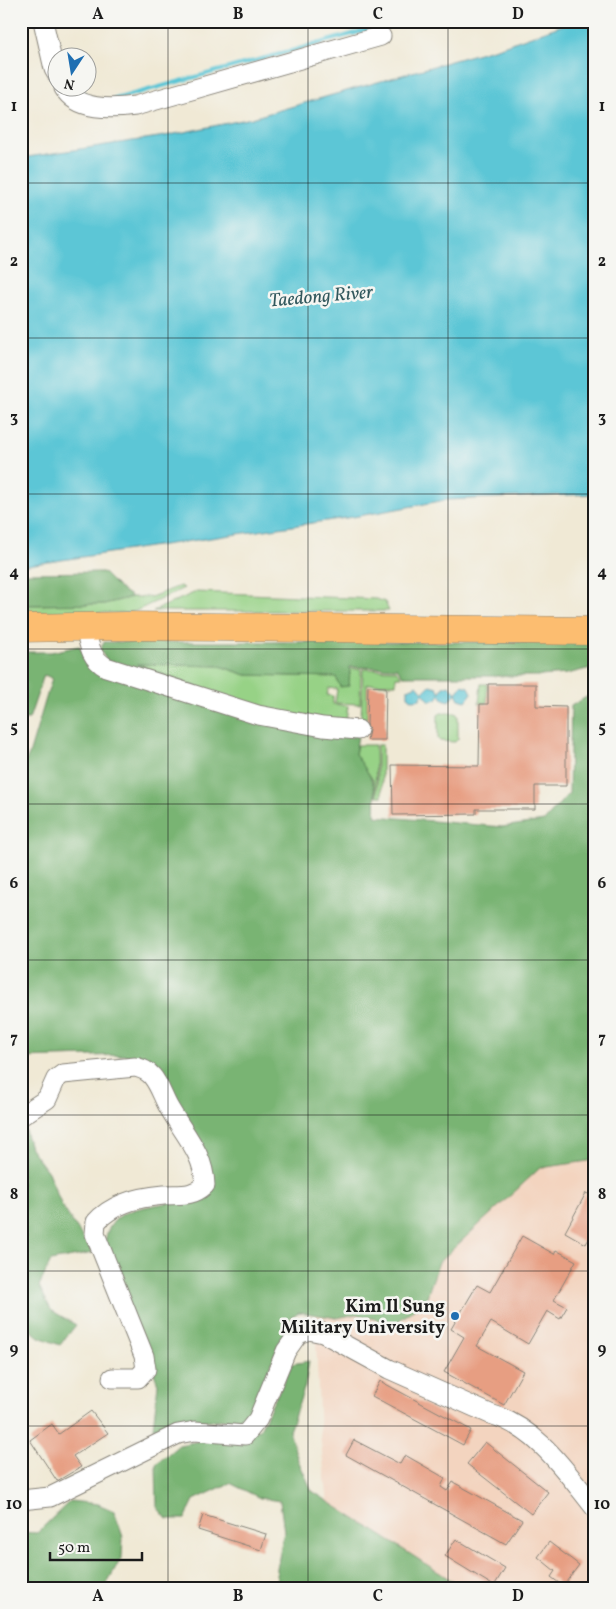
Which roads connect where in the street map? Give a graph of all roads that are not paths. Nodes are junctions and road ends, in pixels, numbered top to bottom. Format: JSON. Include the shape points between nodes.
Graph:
{"nodes":[{"id":1,"x":44,"y":21,"type":"edge"},
{"id":2,"x":381,"y":36,"type":"dead end"},
{"id":3,"x":51,"y":48,"type":"edge"},
{"id":4,"x":74,"y":98,"type":"edge"},
{"id":5,"x":86,"y":627,"type":"junction"},
{"id":6,"x":21,"y":628,"type":"edge"},
{"id":7,"x":595,"y":631,"type":"edge"},
{"id":8,"x":358,"y":730,"type":"dead end"},
{"id":9,"x":30,"y":1101,"type":"edge"},
{"id":10,"x":21,"y":1116,"type":"edge"},
{"id":11,"x":112,"y":1378,"type":"dead end"},
{"id":12,"x":21,"y":1500,"type":"edge"},
{"id":13,"x":595,"y":1508,"type":"edge"}],
"edges":[{"from":1,"to":3,"type":"street"},
{"from":2,"to":4,"type":"street","via":[[135,106],[112,109],[91,106]]},
{"from":5,"to":6,"type":"highway"},
{"from":5,"to":7,"type":"highway"},
{"from":5,"to":8,"type":"street","via":[[89,648],[95,659],[106,667],[258,715]]},
{"from":9,"to":10,"type":"street"},
{"from":9,"to":11,"type":"street","via":[[47,1099],[56,1080],[63,1074],[135,1067],[146,1070],[154,1077],[168,1107],[198,1152],[205,1171],[205,1185],[196,1193],[161,1195],[118,1206],[104,1213],[96,1222],[95,1234],[144,1356],[146,1369],[138,1378]]},
{"from":12,"to":13,"type":"street","via":[[50,1497],[178,1434],[195,1431],[245,1434],[258,1419],[286,1351],[298,1334],[309,1330],[323,1333],[389,1369],[524,1428]]}]}
